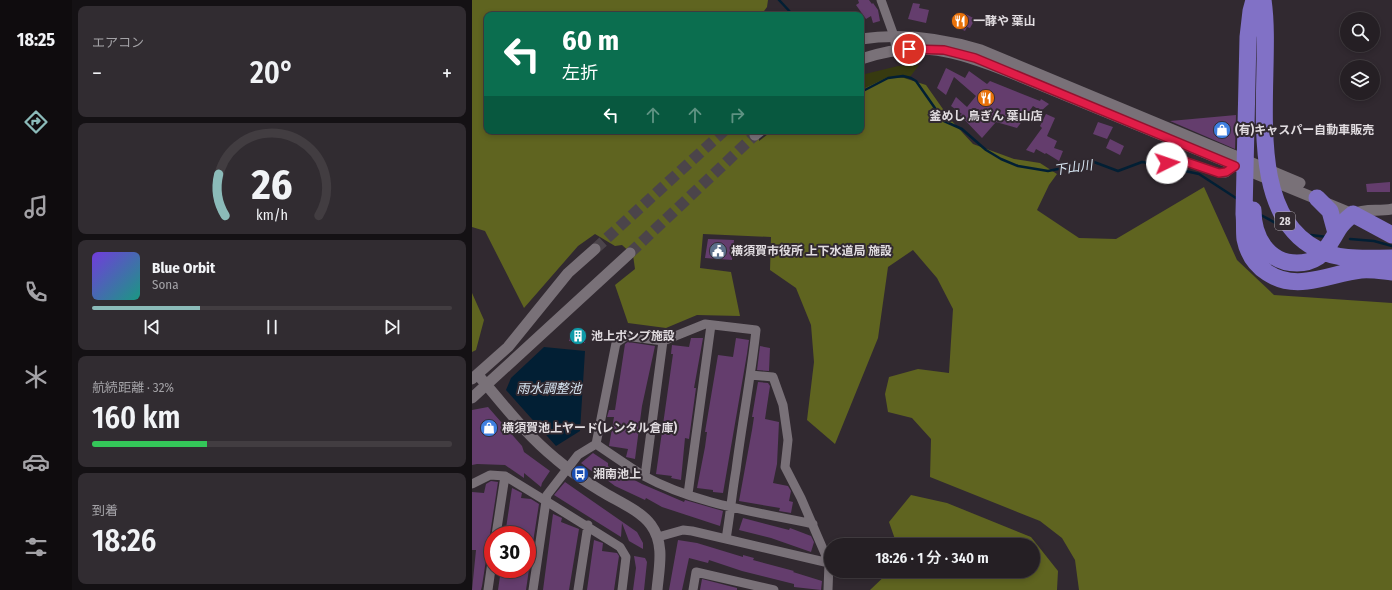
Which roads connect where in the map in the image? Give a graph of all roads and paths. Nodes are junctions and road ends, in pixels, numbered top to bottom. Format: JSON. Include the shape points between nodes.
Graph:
{"nodes":[{"id":1,"x":881,"y":0,"type":"edge"},
{"id":2,"x":1254,"y":0,"type":"edge"},
{"id":3,"x":1262,"y":0,"type":"edge"},
{"id":4,"x":894,"y":36,"type":"junction"},
{"id":5,"x":864,"y":39,"type":"edge"},
{"id":6,"x":896,"y":50,"type":"junction"},
{"id":7,"x":864,"y":58,"type":"edge"},
{"id":8,"x":1255,"y":108,"type":"junction"},
{"id":9,"x":1235,"y":166,"type":"junction"},
{"id":10,"x":1159,"y":173,"type":"dead end"},
{"id":11,"x":1317,"y":198,"type":"junction"},
{"id":12,"x":1392,"y":209,"type":"edge"},
{"id":13,"x":1357,"y":212,"type":"junction"},
{"id":14,"x":1249,"y":214,"type":"junction"},
{"id":15,"x":1392,"y":229,"type":"edge"},
{"id":16,"x":1336,"y":233,"type":"junction"},
{"id":17,"x":1392,"y":235,"type":"edge"},
{"id":18,"x":595,"y":249,"type":"tunnel mouth"},
{"id":19,"x":630,"y":253,"type":"tunnel mouth"},
{"id":20,"x":1392,"y":258,"type":"edge"},
{"id":21,"x":1392,"y":272,"type":"edge"},
{"id":22,"x":711,"y":325,"type":"junction"},
{"id":23,"x":663,"y":341,"type":"junction"},
{"id":24,"x":751,"y":375,"type":"junction"},
{"id":25,"x":475,"y":377,"type":"edge"},
{"id":26,"x":487,"y":386,"type":"junction"},
{"id":27,"x":472,"y":398,"type":"edge"},
{"id":28,"x":596,"y":444,"type":"junction"},
{"id":29,"x":504,"y":476,"type":"junction"},
{"id":30,"x":645,"y":476,"type":"junction"},
{"id":31,"x":472,"y":484,"type":"edge"},
{"id":32,"x":688,"y":494,"type":"junction"},
{"id":33,"x":546,"y":501,"type":"junction"},
{"id":34,"x":731,"y":506,"type":"junction"},
{"id":35,"x":814,"y":524,"type":"junction"},
{"id":36,"x":588,"y":525,"type":"junction"},
{"id":37,"x":497,"y":526,"type":"edge"},
{"id":38,"x":658,"y":537,"type":"junction"},
{"id":39,"x":726,"y":539,"type":"junction"},
{"id":40,"x":824,"y":550,"type":"edge"},
{"id":41,"x":824,"y":562,"type":"edge"},
{"id":42,"x":490,"y":578,"type":"edge"},
{"id":43,"x":828,"y":578,"type":"edge"},
{"id":44,"x":740,"y":586,"type":"edge"},
{"id":45,"x":488,"y":590,"type":"edge"},
{"id":46,"x":533,"y":590,"type":"edge"},
{"id":47,"x":578,"y":590,"type":"edge"},
{"id":48,"x":622,"y":590,"type":"edge"},
{"id":49,"x":657,"y":590,"type":"edge"},
{"id":50,"x":692,"y":590,"type":"edge"},
{"id":51,"x":774,"y":590,"type":"edge"},
{"id":52,"x":828,"y":590,"type":"edge"}],
"edges":[{"from":1,"to":4,"type":"street"},
{"from":2,"to":8,"type":"highway","via":[[1248,37]]},
{"from":3,"to":8,"type":"highway","via":[[1257,11],[1255,37]]},
{"from":4,"to":5,"type":"street"},
{"from":4,"to":6,"type":"street"},
{"from":4,"to":13,"type":"street","via":[[930,38],[981,50],[1320,192]]},
{"from":6,"to":7,"type":"street"},
{"from":6,"to":9,"type":"street","via":[[944,50],[975,58]]},
{"from":8,"to":14,"type":"highway"},
{"from":8,"to":20,"type":"highway","number":"28","via":[[1272,191],[1281,213],[1294,233],[1318,250],[1338,256]]},
{"from":9,"to":10,"type":"street","via":[[1219,173],[1175,158]]},
{"from":9,"to":11,"type":"street"},
{"from":11,"to":13,"type":"street"},
{"from":11,"to":16,"type":"highway","via":[[1330,211]]},
{"from":12,"to":13,"type":"street"},
{"from":13,"to":14,"type":"highway","via":[[1337,250],[1324,264],[1300,273],[1273,267],[1258,254],[1251,242]]},
{"from":13,"to":15,"type":"highway"},
{"from":13,"to":16,"type":"highway"},
{"from":13,"to":17,"type":"highway"},
{"from":14,"to":16,"type":"highway","via":[[1265,250],[1277,259],[1291,263],[1305,263],[1317,257]]},
{"from":14,"to":21,"type":"highway","via":[[1245,239],[1256,264],[1271,276],[1306,281],[1361,270]]},
{"from":18,"to":25,"type":"street","via":[[568,273],[508,347]]},
{"from":19,"to":26,"type":"street"},
{"from":22,"to":23,"type":"street","via":[[705,324]]},
{"from":22,"to":24,"type":"street","via":[[756,330]]},
{"from":22,"to":32,"type":"street"},
{"from":23,"to":28,"type":"street","via":[[626,336],[616,343]]},
{"from":23,"to":30,"type":"street"},
{"from":24,"to":34,"type":"street"},
{"from":24,"to":35,"type":"street","via":[[773,377],[783,405],[788,440],[785,467]]},
{"from":25,"to":26,"type":"street"},
{"from":26,"to":27,"type":"street"},
{"from":26,"to":38,"type":"street","via":[[557,460],[633,510],[650,524]]},
{"from":28,"to":30,"type":"street"},
{"from":28,"to":33,"type":"street","via":[[578,455],[550,490]]},
{"from":29,"to":31,"type":"street","via":[[490,475]]},
{"from":29,"to":33,"type":"street"},
{"from":29,"to":37,"type":"street"},
{"from":30,"to":32,"type":"street"},
{"from":32,"to":34,"type":"street"},
{"from":33,"to":36,"type":"street"},
{"from":33,"to":46,"type":"street"},
{"from":34,"to":35,"type":"street"},
{"from":34,"to":39,"type":"street"},
{"from":35,"to":40,"type":"street"},
{"from":36,"to":47,"type":"street"},
{"from":36,"to":48,"type":"street","via":[[620,546],[626,557]]},
{"from":38,"to":39,"type":"street","via":[[683,530]]},
{"from":38,"to":49,"type":"street","via":[[660,550]]},
{"from":39,"to":41,"type":"street"},
{"from":42,"to":45,"type":"street"},
{"from":43,"to":52,"type":"street"},
{"from":44,"to":50,"type":"street","via":[[696,572]]},
{"from":44,"to":51,"type":"street"}]}
